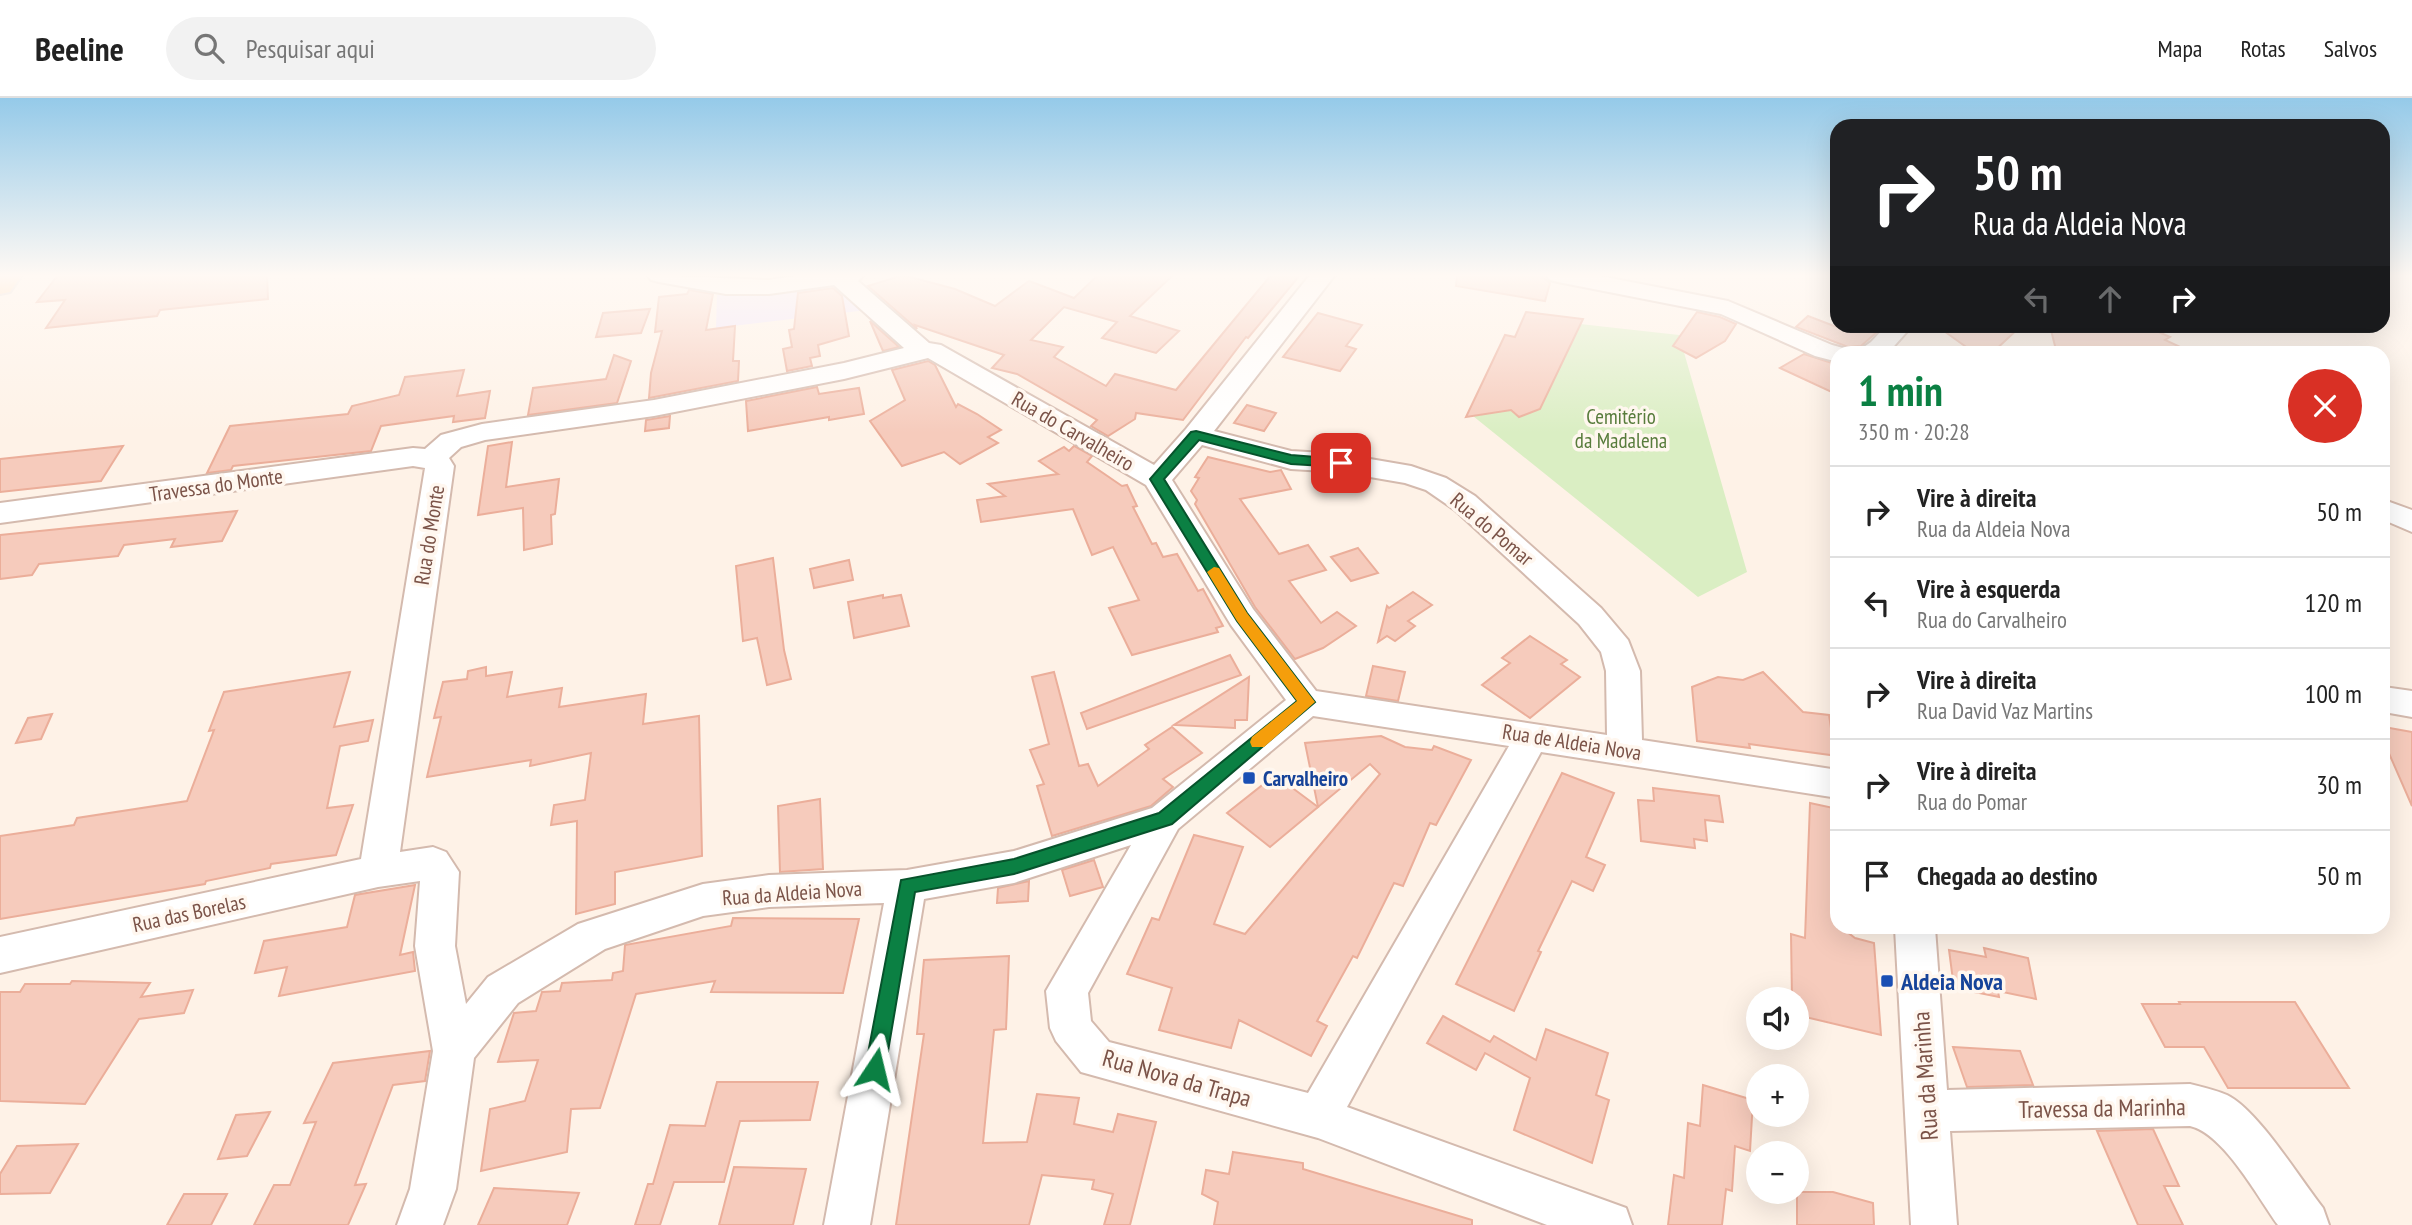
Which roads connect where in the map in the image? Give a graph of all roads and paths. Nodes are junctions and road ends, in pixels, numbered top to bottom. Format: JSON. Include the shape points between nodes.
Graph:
{"nodes":[{"id":1,"x":899,"y":328,"type":"edge"},
{"id":2,"x":1281,"y":328,"type":"edge"},
{"id":3,"x":1773,"y":328,"type":"edge"},
{"id":4,"x":1893,"y":333,"type":"edge"},
{"id":5,"x":1881,"y":346,"type":"edge"},
{"id":6,"x":923,"y":351,"type":"junction"},
{"id":7,"x":1830,"y":352,"type":"edge"},
{"id":8,"x":1196,"y":435,"type":"junction"},
{"id":9,"x":432,"y":458,"type":"junction"},
{"id":10,"x":1157,"y":479,"type":"junction"},
{"id":11,"x":2390,"y":512,"type":"edge"},
{"id":12,"x":0,"y":513,"type":"edge"},
{"id":13,"x":2412,"y":522,"type":"edge"},
{"id":14,"x":1306,"y":702,"type":"junction"},
{"id":15,"x":2390,"y":702,"type":"edge"},
{"id":16,"x":2412,"y":704,"type":"edge"},
{"id":17,"x":1533,"y":735,"type":"junction"},
{"id":18,"x":1625,"y":750,"type":"junction"},
{"id":19,"x":1830,"y":783,"type":"edge"},
{"id":20,"x":1165,"y":819,"type":"junction"},
{"id":21,"x":378,"y":871,"type":"junction"},
{"id":22,"x":907,"y":886,"type":"junction"},
{"id":23,"x":1915,"y":934,"type":"edge"},
{"id":24,"x":0,"y":955,"type":"edge"},
{"id":25,"x":454,"y":1051,"type":"junction"},
{"id":26,"x":1927,"y":1111,"type":"junction"},
{"id":27,"x":1318,"y":1117,"type":"junction"},
{"id":28,"x":420,"y":1225,"type":"edge"},
{"id":29,"x":847,"y":1225,"type":"edge"},
{"id":30,"x":1609,"y":1225,"type":"edge"},
{"id":31,"x":1934,"y":1225,"type":"edge"},
{"id":32,"x":2306,"y":1225,"type":"edge"}],
"edges":[{"from":1,"to":6,"type":"street","name":"Rua do Carvalheiro"},
{"from":2,"to":8,"type":"street"},
{"from":3,"to":7,"type":"street"},
{"from":4,"to":5,"type":"street"},
{"from":6,"to":9,"type":"street","name":"Rua do Monte","via":[[654,408],[482,432],[451,441]]},
{"from":6,"to":10,"type":"street","name":"Rua do Carvalheiro","via":[[932,350]]},
{"from":8,"to":10,"type":"street"},
{"from":8,"to":18,"type":"street","name":"Rua do Pomar","via":[[1291,460],[1411,475],[1436,484],[1465,503],[1590,616],[1616,648],[1623,671]]},
{"from":9,"to":12,"type":"street","name":"Travessa do Monte"},
{"from":9,"to":21,"type":"street","name":"Rua do Monte","via":[[440,466]]},
{"from":10,"to":14,"type":"street","name":"Rua do Carvalheiro","via":[[1242,617]]},
{"from":11,"to":13,"type":"street"},
{"from":14,"to":17,"type":"street","name":"Rua de Aldeia Nova"},
{"from":14,"to":20,"type":"street","name":"Rua da Aldeia Nova"},
{"from":15,"to":16,"type":"street"},
{"from":17,"to":18,"type":"street","name":"Rua de Aldeia Nova"},
{"from":17,"to":27,"type":"street"},
{"from":18,"to":19,"type":"street","name":"Rua de Aldeia Nova"},
{"from":20,"to":22,"type":"street","name":"Rua da Aldeia Nova","via":[[1014,867]]},
{"from":20,"to":27,"type":"street","name":"Rua Nova da Trapa","via":[[1067,991],[1072,1028],[1096,1058]]},
{"from":21,"to":24,"type":"street","name":"Rua das Borelas"},
{"from":21,"to":25,"type":"street","via":[[433,863],[440,872],[435,946]]},
{"from":22,"to":25,"type":"street","name":"Rua da Aldeia Nova","via":[[769,891],[703,900],[592,936],[503,990]]},
{"from":22,"to":29,"type":"street"},
{"from":23,"to":26,"type":"street","name":"Rua da Marinha"},
{"from":25,"to":28,"type":"street","via":[[433,1189]]},
{"from":26,"to":31,"type":"street","name":"Rua da Marinha"},
{"from":26,"to":32,"type":"street","name":"Travessa da Marinha","via":[[2190,1105],[2214,1111],[2235,1129]]},
{"from":27,"to":30,"type":"street","name":"Rua Nova da Trapa"}]}
